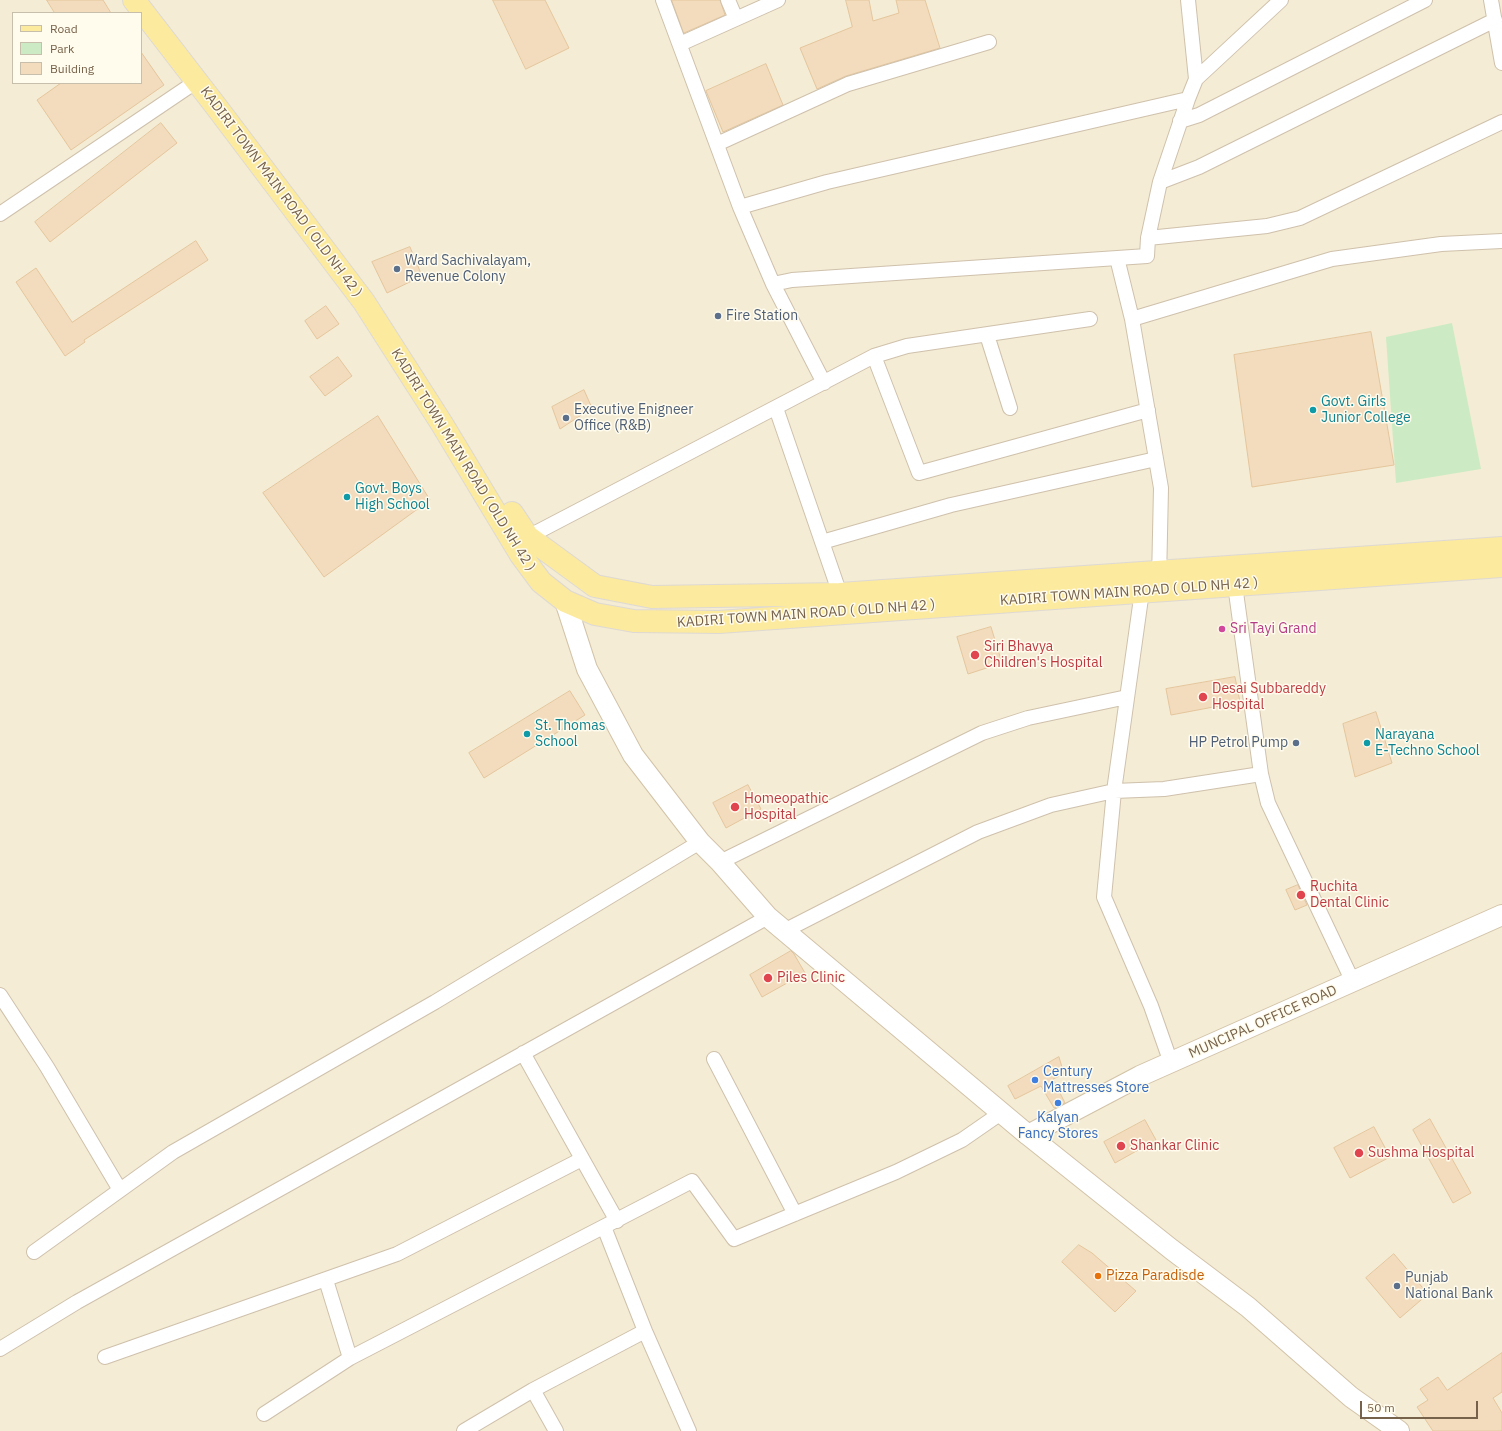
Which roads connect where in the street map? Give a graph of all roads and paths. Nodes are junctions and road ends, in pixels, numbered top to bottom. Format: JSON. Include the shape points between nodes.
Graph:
{"nodes":[{"id":1,"x":134,"y":0,"type":"edge"},
{"id":2,"x":152,"y":0,"type":"edge"},
{"id":3,"x":664,"y":0,"type":"edge"},
{"id":4,"x":728,"y":0,"type":"edge"},
{"id":5,"x":778,"y":0,"type":"edge"},
{"id":6,"x":1188,"y":0,"type":"edge"},
{"id":7,"x":1282,"y":0,"type":"edge"},
{"id":8,"x":1425,"y":0,"type":"edge"},
{"id":9,"x":1491,"y":0,"type":"edge"},
{"id":10,"x":736,"y":19,"type":"junction"},
{"id":11,"x":1495,"y":20,"type":"junction"},
{"id":12,"x":989,"y":42,"type":"dead end"},
{"id":13,"x":680,"y":44,"type":"junction"},
{"id":14,"x":1502,"y":63,"type":"edge"},
{"id":15,"x":1196,"y":79,"type":"junction"},
{"id":16,"x":197,"y":81,"type":"junction"},
{"id":17,"x":1188,"y":99,"type":"junction"},
{"id":18,"x":1180,"y":121,"type":"junction"},
{"id":19,"x":1502,"y":122,"type":"edge"},
{"id":20,"x":717,"y":144,"type":"junction"},
{"id":21,"x":1160,"y":182,"type":"junction"},
{"id":22,"x":740,"y":206,"type":"junction"},
{"id":23,"x":0,"y":214,"type":"edge"},
{"id":24,"x":1148,"y":238,"type":"junction"},
{"id":25,"x":1502,"y":241,"type":"edge"},
{"id":26,"x":1117,"y":258,"type":"junction"},
{"id":27,"x":773,"y":284,"type":"junction"},
{"id":28,"x":1090,"y":319,"type":"dead end"},
{"id":29,"x":1132,"y":319,"type":"junction"},
{"id":30,"x":987,"y":335,"type":"junction"},
{"id":31,"x":874,"y":356,"type":"junction"},
{"id":32,"x":824,"y":383,"type":"junction"},
{"id":33,"x":776,"y":408,"type":"junction"},
{"id":34,"x":1010,"y":408,"type":"dead end"},
{"id":35,"x":1148,"y":410,"type":"junction"},
{"id":36,"x":1156,"y":459,"type":"junction"},
{"id":37,"x":521,"y":541,"type":"junction"},
{"id":38,"x":822,"y":542,"type":"junction"},
{"id":39,"x":1502,"y":548,"type":"edge"},
{"id":40,"x":1502,"y":566,"type":"edge"},
{"id":41,"x":1153,"y":584,"type":"junction"},
{"id":42,"x":1235,"y":585,"type":"junction"},
{"id":43,"x":565,"y":601,"type":"junction"},
{"id":44,"x":843,"y":603,"type":"junction"},
{"id":45,"x":1127,"y":697,"type":"junction"},
{"id":46,"x":1261,"y":774,"type":"junction"},
{"id":47,"x":1114,"y":791,"type":"junction"},
{"id":48,"x":700,"y":842,"type":"junction"},
{"id":49,"x":720,"y":862,"type":"junction"},
{"id":50,"x":1502,"y":915,"type":"edge"},
{"id":51,"x":768,"y":917,"type":"junction"},
{"id":52,"x":784,"y":931,"type":"junction"},
{"id":53,"x":1353,"y":982,"type":"junction"},
{"id":54,"x":0,"y":995,"type":"edge"},
{"id":55,"x":523,"y":1053,"type":"junction"},
{"id":56,"x":714,"y":1059,"type":"dead end"},
{"id":57,"x":1171,"y":1063,"type":"junction"},
{"id":58,"x":1000,"y":1112,"type":"junction"},
{"id":59,"x":1028,"y":1136,"type":"junction"},
{"id":60,"x":582,"y":1159,"type":"junction"},
{"id":61,"x":120,"y":1190,"type":"junction"},
{"id":62,"x":794,"y":1214,"type":"junction"},
{"id":63,"x":617,"y":1221,"type":"junction"},
{"id":64,"x":604,"y":1227,"type":"junction"},
{"id":65,"x":34,"y":1252,"type":"dead end"},
{"id":66,"x":326,"y":1280,"type":"junction"},
{"id":67,"x":645,"y":1331,"type":"junction"},
{"id":68,"x":0,"y":1349,"type":"edge"},
{"id":69,"x":105,"y":1357,"type":"dead end"},
{"id":70,"x":350,"y":1358,"type":"junction"},
{"id":71,"x":533,"y":1390,"type":"junction"},
{"id":72,"x":264,"y":1414,"type":"dead end"},
{"id":73,"x":464,"y":1431,"type":"edge"},
{"id":74,"x":556,"y":1431,"type":"edge"},
{"id":75,"x":689,"y":1431,"type":"edge"},
{"id":76,"x":1399,"y":1431,"type":"edge"}],
"edges":[{"from":1,"to":16,"type":"main road","name":"KADIRI TOWN MAIN ROAD ( OLD NH 42 )"},
{"from":2,"to":37,"type":"main road","name":"KADIRI TOWN MAIN ROAD ( OLD NH 42 )","via":[[350,265]]},
{"from":3,"to":13,"type":"street"},
{"from":4,"to":10,"type":"street"},
{"from":5,"to":10,"type":"street"},
{"from":6,"to":15,"type":"street"},
{"from":7,"to":15,"type":"street"},
{"from":8,"to":18,"type":"street","via":[[1199,115]]},
{"from":9,"to":11,"type":"street"},
{"from":10,"to":13,"type":"street"},
{"from":11,"to":14,"type":"street"},
{"from":11,"to":21,"type":"street","via":[[1199,167]]},
{"from":12,"to":20,"type":"street","via":[[848,84]]},
{"from":13,"to":20,"type":"street"},
{"from":15,"to":17,"type":"street"},
{"from":16,"to":23,"type":"street"},
{"from":16,"to":37,"type":"main road","name":"KADIRI TOWN MAIN ROAD ( OLD NH 42 )","via":[[364,302]]},
{"from":17,"to":18,"type":"street"},
{"from":17,"to":22,"type":"street","via":[[827,182]]},
{"from":18,"to":21,"type":"street"},
{"from":19,"to":24,"type":"street","via":[[1300,218],[1267,226]]},
{"from":20,"to":22,"type":"street"},
{"from":21,"to":24,"type":"street"},
{"from":22,"to":27,"type":"street"},
{"from":24,"to":26,"type":"street","via":[[1147,256]]},
{"from":25,"to":29,"type":"street","via":[[1441,244],[1332,258]]},
{"from":26,"to":27,"type":"street","via":[[792,280]]},
{"from":26,"to":29,"type":"street"},
{"from":27,"to":32,"type":"street"},
{"from":28,"to":30,"type":"street"},
{"from":29,"to":35,"type":"street"},
{"from":30,"to":31,"type":"street","via":[[907,346]]},
{"from":30,"to":34,"type":"street"},
{"from":31,"to":32,"type":"street"},
{"from":31,"to":35,"type":"street","via":[[919,473]]},
{"from":32,"to":33,"type":"street"},
{"from":33,"to":37,"type":"street"},
{"from":33,"to":38,"type":"street"},
{"from":35,"to":36,"type":"street"},
{"from":36,"to":38,"type":"street","via":[[951,505]]},
{"from":36,"to":41,"type":"street","via":[[1161,488]]},
{"from":37,"to":43,"type":"main road","name":"KADIRI TOWN MAIN ROAD ( OLD NH 42 )","via":[[541,582]]},
{"from":37,"to":44,"type":"main road","name":"KADIRI TOWN MAIN ROAD ( OLD NH 42 )","via":[[595,586],[652,597]]},
{"from":38,"to":44,"type":"street"},
{"from":39,"to":41,"type":"main road","name":"KADIRI TOWN MAIN ROAD ( OLD NH 42 )"},
{"from":40,"to":42,"type":"main road","name":"KADIRI TOWN MAIN ROAD ( OLD NH 42 )"},
{"from":41,"to":42,"type":"main road","name":"KADIRI TOWN MAIN ROAD ( OLD NH 42 )"},
{"from":41,"to":44,"type":"main road","name":"KADIRI TOWN MAIN ROAD ( OLD NH 42 )"},
{"from":41,"to":45,"type":"street"},
{"from":42,"to":46,"type":"street"},
{"from":43,"to":44,"type":"main road","name":"KADIRI TOWN MAIN ROAD ( OLD NH 42 )","via":[[595,614],[634,621],[718,622]]},
{"from":43,"to":48,"type":"street","via":[[587,669],[634,755]]},
{"from":45,"to":47,"type":"street"},
{"from":45,"to":49,"type":"street","via":[[1028,718],[982,733]]},
{"from":46,"to":47,"type":"street","via":[[1164,789]]},
{"from":46,"to":53,"type":"street","via":[[1268,803]]},
{"from":47,"to":52,"type":"street","via":[[1051,805],[978,832]]},
{"from":47,"to":57,"type":"street","via":[[1104,896],[1152,1006]]},
{"from":48,"to":49,"type":"street"},
{"from":48,"to":61,"type":"street","via":[[435,1002],[173,1152]]},
{"from":49,"to":51,"type":"street"},
{"from":50,"to":53,"type":"street","name":"MUNCIPAL OFFICE ROAD"},
{"from":51,"to":52,"type":"street"},
{"from":51,"to":55,"type":"street"},
{"from":52,"to":58,"type":"street"},
{"from":53,"to":57,"type":"street","name":"MUNCIPAL OFFICE ROAD"},
{"from":54,"to":61,"type":"street","via":[[47,1067]]},
{"from":55,"to":60,"type":"street"},
{"from":55,"to":68,"type":"street","via":[[77,1302]]},
{"from":56,"to":62,"type":"street"},
{"from":57,"to":59,"type":"street","name":"MUNCIPAL OFFICE ROAD","via":[[1140,1076]]},
{"from":58,"to":59,"type":"street"},
{"from":58,"to":62,"type":"street","via":[[956,1144]]},
{"from":59,"to":76,"type":"street","via":[[1170,1249],[1248,1307],[1351,1397]]},
{"from":60,"to":63,"type":"street"},
{"from":60,"to":66,"type":"street","via":[[397,1254]]},
{"from":61,"to":65,"type":"street"},
{"from":62,"to":63,"type":"street","via":[[734,1239],[692,1181]]},
{"from":63,"to":64,"type":"street"},
{"from":64,"to":67,"type":"street"},
{"from":64,"to":70,"type":"street"},
{"from":66,"to":69,"type":"street"},
{"from":66,"to":70,"type":"street"},
{"from":67,"to":71,"type":"street"},
{"from":67,"to":75,"type":"street"},
{"from":70,"to":72,"type":"street"},
{"from":71,"to":73,"type":"street"},
{"from":71,"to":74,"type":"street"}]}
